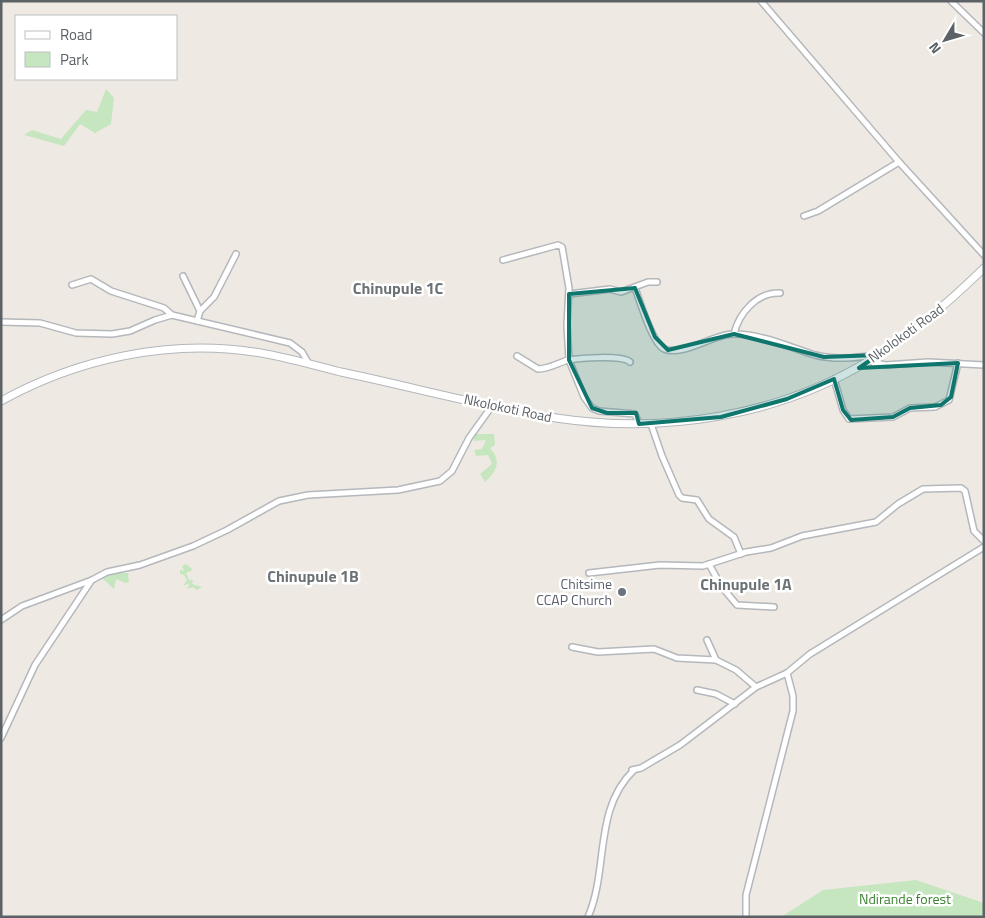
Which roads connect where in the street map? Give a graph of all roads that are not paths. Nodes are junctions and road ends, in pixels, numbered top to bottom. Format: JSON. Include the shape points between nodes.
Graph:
{"nodes":[{"id":1,"x":761,"y":1,"type":"edge"},
{"id":2,"x":951,"y":1,"type":"edge"},
{"id":3,"x":984,"y":33,"type":"edge"},
{"id":4,"x":899,"y":162,"type":"junction"},
{"id":5,"x":804,"y":216,"type":"dead end"},
{"id":6,"x":236,"y":254,"type":"dead end"},
{"id":7,"x":984,"y":255,"type":"edge"},
{"id":8,"x":503,"y":260,"type":"dead end"},
{"id":9,"x":984,"y":268,"type":"edge"},
{"id":10,"x":183,"y":276,"type":"dead end"},
{"id":11,"x":657,"y":282,"type":"dead end"},
{"id":12,"x":72,"y":285,"type":"dead end"},
{"id":13,"x":635,"y":288,"type":"junction"},
{"id":14,"x":780,"y":293,"type":"dead end"},
{"id":15,"x":569,"y":294,"type":"junction"},
{"id":16,"x":200,"y":311,"type":"junction"},
{"id":17,"x":172,"y":315,"type":"junction"},
{"id":18,"x":197,"y":321,"type":"junction"},
{"id":19,"x":1,"y":322,"type":"edge"},
{"id":20,"x":734,"y":334,"type":"junction"},
{"id":21,"x":878,"y":355,"type":"junction"},
{"id":22,"x":518,"y":356,"type":"dead end"},
{"id":23,"x":570,"y":360,"type":"junction"},
{"id":24,"x":869,"y":361,"type":"junction"},
{"id":25,"x":630,"y":362,"type":"dead end"},
{"id":26,"x":958,"y":363,"type":"junction"},
{"id":27,"x":309,"y":364,"type":"junction"},
{"id":28,"x":984,"y":365,"type":"edge"},
{"id":29,"x":834,"y":379,"type":"junction"},
{"id":30,"x":1,"y":400,"type":"edge"},
{"id":31,"x":492,"y":406,"type":"junction"},
{"id":32,"x":640,"y":424,"type":"junction"},
{"id":33,"x":651,"y":424,"type":"junction"},
{"id":34,"x":984,"y":540,"type":"edge"},
{"id":35,"x":984,"y":547,"type":"edge"},
{"id":36,"x":741,"y":554,"type":"junction"},
{"id":37,"x":709,"y":564,"type":"junction"},
{"id":38,"x":589,"y":574,"type":"dead end"},
{"id":39,"x":92,"y":580,"type":"junction"},
{"id":40,"x":774,"y":608,"type":"dead end"},
{"id":41,"x":1,"y":620,"type":"edge"},
{"id":42,"x":707,"y":640,"type":"dead end"},
{"id":43,"x":572,"y":647,"type":"dead end"},
{"id":44,"x":716,"y":660,"type":"junction"},
{"id":45,"x":787,"y":673,"type":"junction"},
{"id":46,"x":756,"y":687,"type":"junction"},
{"id":47,"x":697,"y":690,"type":"dead end"},
{"id":48,"x":734,"y":704,"type":"junction"},
{"id":49,"x":1,"y":738,"type":"edge"},
{"id":50,"x":588,"y":917,"type":"edge"},
{"id":51,"x":746,"y":917,"type":"edge"}],
"edges":[{"from":1,"to":4,"type":"street"},
{"from":2,"to":3,"type":"street"},
{"from":4,"to":5,"type":"street","via":[[818,211]]},
{"from":4,"to":7,"type":"street"},
{"from":6,"to":16,"type":"street","via":[[214,297]]},
{"from":8,"to":15,"type":"street","via":[[560,245]]},
{"from":9,"to":21,"type":"main road","name":"Nkolokoti Road","via":[[937,312]]},
{"from":10,"to":16,"type":"street"},
{"from":11,"to":13,"type":"street"},
{"from":12,"to":17,"type":"street","via":[[91,279],[111,291],[164,308]]},
{"from":13,"to":15,"type":"street","via":[[621,292],[610,289]]},
{"from":13,"to":20,"type":"street","via":[[662,348],[687,348]]},
{"from":14,"to":20,"type":"street","via":[[755,301],[740,317]]},
{"from":15,"to":23,"type":"street","via":[[566,325]]},
{"from":16,"to":18,"type":"street"},
{"from":17,"to":18,"type":"street"},
{"from":17,"to":19,"type":"street","via":[[130,331],[112,334],[76,333],[40,323]]},
{"from":18,"to":27,"type":"street","via":[[290,343],[302,352]]},
{"from":20,"to":21,"type":"street","via":[[783,343],[824,357]]},
{"from":21,"to":24,"type":"main road","name":"Nkolokoti Road"},
{"from":22,"to":23,"type":"street","via":[[538,369]]},
{"from":23,"to":25,"type":"street","via":[[620,358]]},
{"from":23,"to":32,"type":"street","via":[[584,397],[592,408],[607,413],[634,413]]},
{"from":24,"to":26,"type":"street","via":[[885,365]]},
{"from":24,"to":29,"type":"main road","name":"Nkolokoti Road"},
{"from":26,"to":28,"type":"street"},
{"from":26,"to":29,"type":"street","via":[[949,400],[934,407],[910,408],[893,417],[849,419]]},
{"from":27,"to":30,"type":"main road","name":"Nkolokoti Road","via":[[229,349],[162,350],[82,365]]},
{"from":27,"to":31,"type":"main road","name":"Nkolokoti Road"},
{"from":29,"to":33,"type":"main road","name":"Nkolokoti Road","via":[[763,407],[721,416]]},
{"from":31,"to":32,"type":"main road","name":"Nkolokoti Road","via":[[578,421]]},
{"from":31,"to":39,"type":"street","via":[[469,438],[452,471],[440,481],[398,490],[286,498],[193,546],[140,565],[107,572]]},
{"from":32,"to":33,"type":"main road","name":"Nkolokoti Road"},
{"from":33,"to":36,"type":"street","via":[[679,495],[697,500],[713,522],[734,537]]},
{"from":34,"to":36,"type":"street","via":[[974,531],[966,491],[936,487],[907,498],[876,522],[802,536],[771,548]]},
{"from":35,"to":45,"type":"street","via":[[810,654]]},
{"from":36,"to":37,"type":"street"},
{"from":37,"to":38,"type":"street","via":[[638,566]]},
{"from":37,"to":40,"type":"street","via":[[737,605]]},
{"from":39,"to":41,"type":"street","via":[[22,606]]},
{"from":39,"to":49,"type":"street","via":[[35,665]]},
{"from":42,"to":44,"type":"street"},
{"from":43,"to":44,"type":"street","via":[[598,652],[654,649],[677,658]]},
{"from":44,"to":46,"type":"street","via":[[736,670]]},
{"from":45,"to":46,"type":"street"},
{"from":45,"to":51,"type":"street","via":[[793,712],[746,894]]},
{"from":46,"to":48,"type":"street"},
{"from":47,"to":48,"type":"street","via":[[716,694]]},
{"from":48,"to":50,"type":"street","via":[[680,745],[633,770],[614,796],[604,834],[597,896]]}]}
